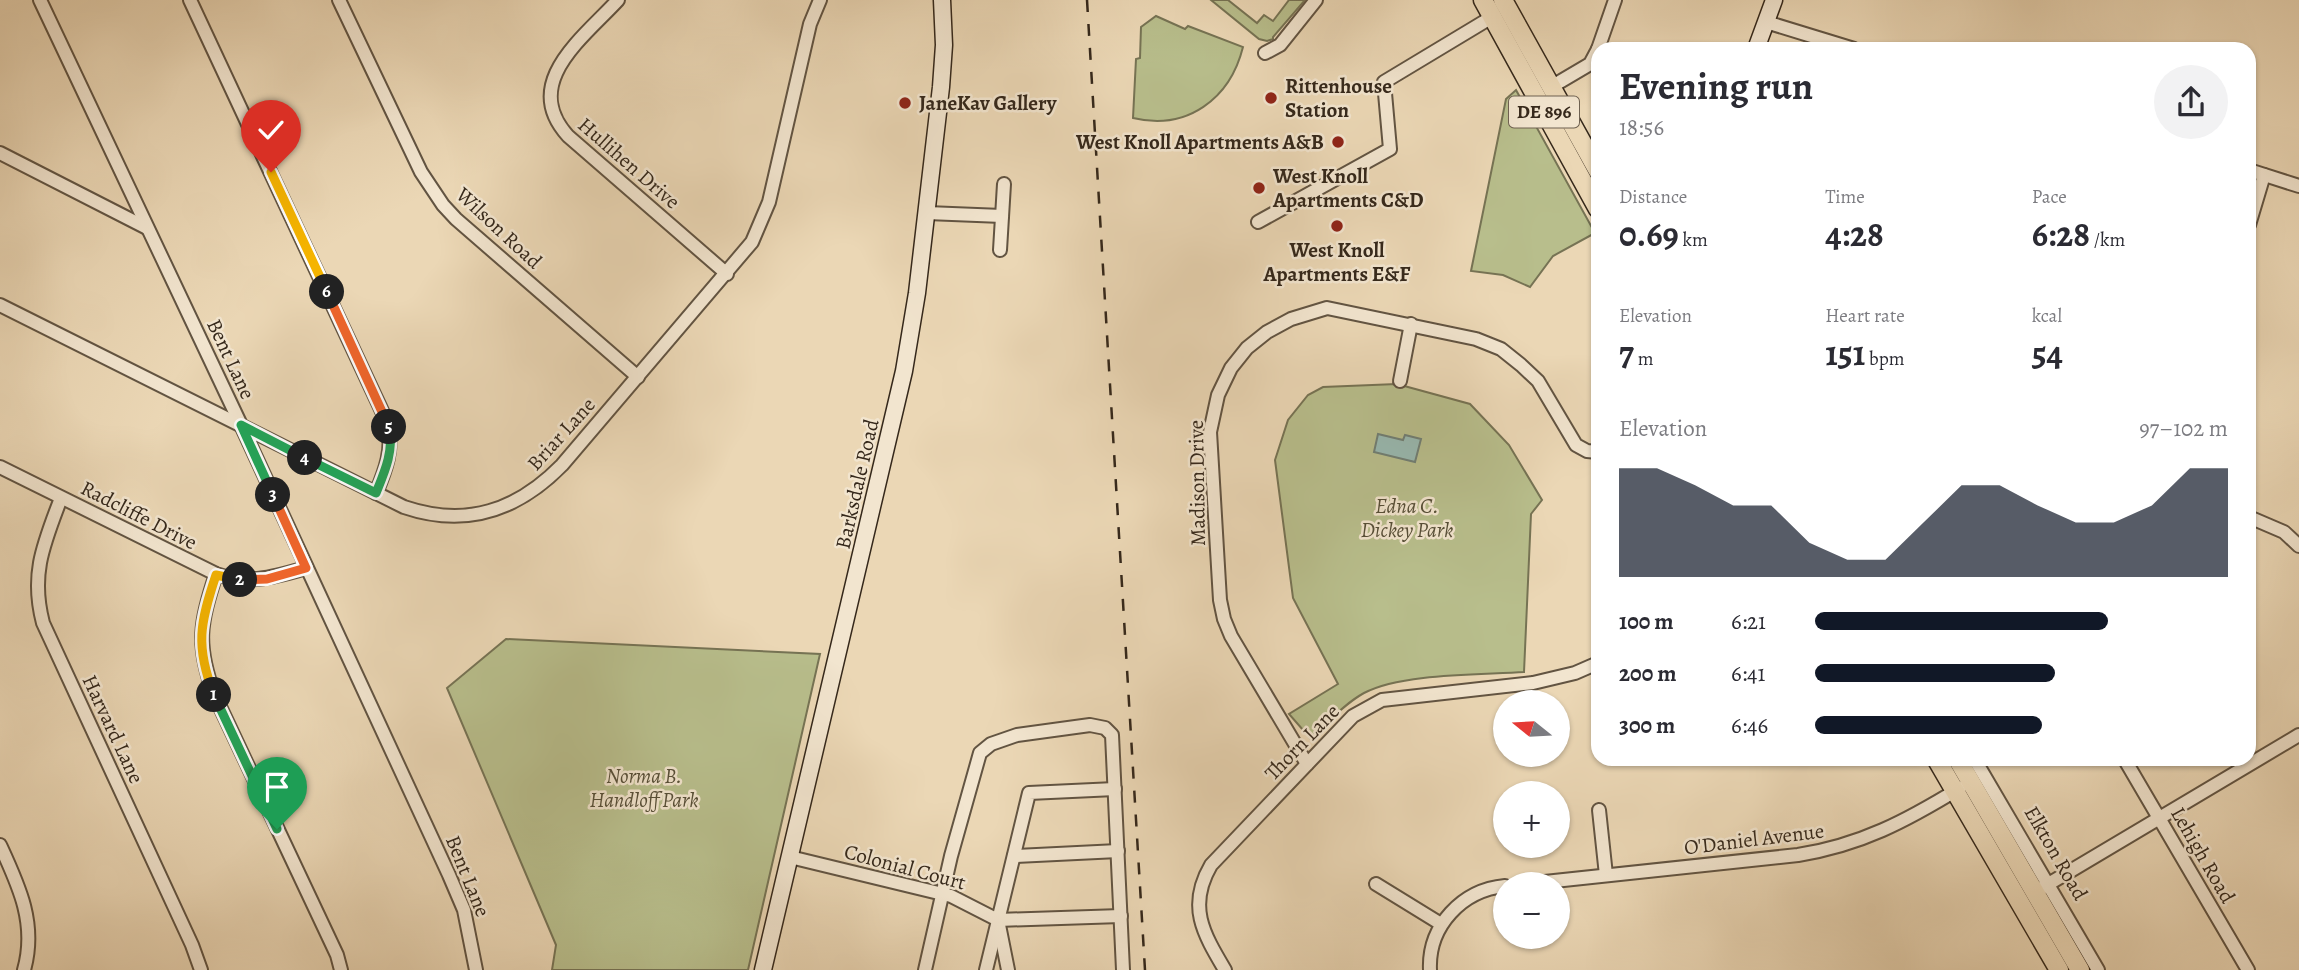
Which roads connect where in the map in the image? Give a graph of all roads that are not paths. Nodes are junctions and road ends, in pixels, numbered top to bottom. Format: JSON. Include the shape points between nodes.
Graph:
{"nodes":[{"id":1,"x":40,"y":0,"type":"edge"},
{"id":2,"x":190,"y":0,"type":"edge"},
{"id":3,"x":339,"y":0,"type":"edge"},
{"id":4,"x":618,"y":0,"type":"edge"},
{"id":5,"x":820,"y":0,"type":"edge"},
{"id":6,"x":945,"y":0,"type":"edge"},
{"id":7,"x":1316,"y":0,"type":"edge"},
{"id":8,"x":1483,"y":0,"type":"edge"},
{"id":9,"x":1615,"y":0,"type":"edge"},
{"id":10,"x":1774,"y":0,"type":"edge"},
{"id":11,"x":1498,"y":5,"type":"edge"},
{"id":12,"x":1766,"y":22,"type":"junction"},
{"id":13,"x":1600,"y":42,"type":"edge"},
{"id":14,"x":1759,"y":42,"type":"edge"},
{"id":15,"x":1831,"y":42,"type":"edge"},
{"id":16,"x":1265,"y":53,"type":"dead end"},
{"id":17,"x":1591,"y":62,"type":"edge"},
{"id":18,"x":1551,"y":87,"type":"junction"},
{"id":19,"x":0,"y":153,"type":"edge"},
{"id":20,"x":1591,"y":159,"type":"edge"},
{"id":21,"x":2256,"y":172,"type":"edge"},
{"id":22,"x":2264,"y":175,"type":"junction"},
{"id":23,"x":1004,"y":184,"type":"dead end"},
{"id":24,"x":2299,"y":186,"type":"edge"},
{"id":25,"x":1591,"y":195,"type":"edge"},
{"id":26,"x":2256,"y":202,"type":"edge"},
{"id":27,"x":927,"y":213,"type":"junction"},
{"id":28,"x":1002,"y":216,"type":"junction"},
{"id":29,"x":1258,"y":222,"type":"dead end"},
{"id":30,"x":147,"y":228,"type":"junction"},
{"id":31,"x":1000,"y":250,"type":"dead end"},
{"id":32,"x":727,"y":274,"type":"junction"},
{"id":33,"x":0,"y":304,"type":"edge"},
{"id":34,"x":1411,"y":324,"type":"junction"},
{"id":35,"x":638,"y":377,"type":"junction"},
{"id":36,"x":1400,"y":381,"type":"dead end"},
{"id":37,"x":241,"y":425,"type":"junction"},
{"id":38,"x":1591,"y":451,"type":"edge"},
{"id":39,"x":0,"y":467,"type":"edge"},
{"id":40,"x":376,"y":493,"type":"junction"},
{"id":41,"x":61,"y":498,"type":"junction"},
{"id":42,"x":2256,"y":520,"type":"edge"},
{"id":43,"x":2299,"y":546,"type":"edge"},
{"id":44,"x":306,"y":568,"type":"junction"},
{"id":45,"x":216,"y":575,"type":"junction"},
{"id":46,"x":1591,"y":666,"type":"edge"},
{"id":47,"x":2299,"y":735,"type":"edge"},
{"id":48,"x":2256,"y":760,"type":"edge"},
{"id":49,"x":1307,"y":764,"type":"junction"},
{"id":50,"x":1943,"y":766,"type":"edge"},
{"id":51,"x":1959,"y":766,"type":"edge"},
{"id":52,"x":1978,"y":766,"type":"edge"},
{"id":53,"x":2129,"y":766,"type":"edge"},
{"id":54,"x":2247,"y":766,"type":"edge"},
{"id":55,"x":1964,"y":786,"type":"junction"},
{"id":56,"x":1115,"y":789,"type":"junction"},
{"id":57,"x":1599,"y":810,"type":"dead end"},
{"id":58,"x":2159,"y":818,"type":"junction"},
{"id":59,"x":0,"y":845,"type":"edge"},
{"id":60,"x":1118,"y":851,"type":"junction"},
{"id":61,"x":1014,"y":856,"type":"junction"},
{"id":62,"x":790,"y":857,"type":"junction"},
{"id":63,"x":1606,"y":875,"type":"junction"},
{"id":64,"x":1570,"y":879,"type":"edge"},
{"id":65,"x":1376,"y":884,"type":"dead end"},
{"id":66,"x":1493,"y":888,"type":"edge"},
{"id":67,"x":2042,"y":888,"type":"junction"},
{"id":68,"x":2014,"y":891,"type":"junction"},
{"id":69,"x":942,"y":894,"type":"junction"},
{"id":70,"x":1121,"y":916,"type":"junction"},
{"id":71,"x":998,"y":920,"type":"junction"},
{"id":72,"x":1441,"y":924,"type":"junction"},
{"id":73,"x":24,"y":970,"type":"edge"},
{"id":74,"x":201,"y":970,"type":"edge"},
{"id":75,"x":341,"y":970,"type":"edge"},
{"id":76,"x":476,"y":970,"type":"edge"},
{"id":77,"x":763,"y":970,"type":"edge"},
{"id":78,"x":925,"y":970,"type":"edge"},
{"id":79,"x":986,"y":970,"type":"edge"},
{"id":80,"x":1008,"y":970,"type":"edge"},
{"id":81,"x":1124,"y":970,"type":"edge"},
{"id":82,"x":1225,"y":970,"type":"edge"},
{"id":83,"x":1430,"y":970,"type":"edge"},
{"id":84,"x":2059,"y":970,"type":"edge"},
{"id":85,"x":2080,"y":970,"type":"edge"},
{"id":86,"x":2098,"y":970,"type":"edge"},
{"id":87,"x":2248,"y":970,"type":"edge"}],
"edges":[{"from":1,"to":30,"type":"street","name":"Bent Lane"},
{"from":2,"to":40,"type":"street","via":[[388,424],[390,454]]},
{"from":3,"to":35,"type":"street","name":"Wilson Road","via":[[421,172],[443,205]]},
{"from":4,"to":32,"type":"street","name":"Hullihen Drive","via":[[554,74],[549,98],[555,120]]},
{"from":5,"to":32,"type":"street","name":"Briar Lane","via":[[810,24],[764,217],[752,243]]},
{"from":6,"to":27,"type":"street","name":"Barksdale Road"},
{"from":7,"to":16,"type":"street","via":[[1280,45]]},
{"from":8,"to":11,"type":"main road","number":"DE 896"},
{"from":9,"to":13,"type":"street"},
{"from":10,"to":12,"type":"street"},
{"from":11,"to":18,"type":"main road","number":"DE 896","via":[[1517,26]]},
{"from":11,"to":25,"type":"main road","number":"DE 896"},
{"from":11,"to":29,"type":"street","via":[[1384,82],[1390,149]]},
{"from":12,"to":14,"type":"street"},
{"from":12,"to":15,"type":"street"},
{"from":17,"to":18,"type":"street"},
{"from":18,"to":20,"type":"main road","number":"DE 896"},
{"from":19,"to":30,"type":"street"},
{"from":21,"to":22,"type":"street"},
{"from":22,"to":24,"type":"street"},
{"from":22,"to":26,"type":"street"},
{"from":23,"to":28,"type":"street"},
{"from":27,"to":28,"type":"street"},
{"from":27,"to":62,"type":"street","name":"Barksdale Road","via":[[895,414]]},
{"from":28,"to":31,"type":"street"},
{"from":30,"to":37,"type":"street","name":"Bent Lane"},
{"from":32,"to":35,"type":"street","name":"Briar Lane"},
{"from":33,"to":37,"type":"street","name":"Briar Lane"},
{"from":34,"to":36,"type":"street"},
{"from":34,"to":38,"type":"street","name":"Madison Drive","via":[[1501,349],[1538,382],[1576,445]]},
{"from":34,"to":49,"type":"street","name":"Madison Drive","via":[[1327,308],[1292,320],[1247,348],[1231,368],[1216,403],[1210,432],[1224,619]]},
{"from":35,"to":40,"type":"street","name":"Briar Lane","via":[[545,482],[502,508],[438,515],[404,507]]},
{"from":37,"to":40,"type":"street","name":"Briar Lane"},
{"from":37,"to":44,"type":"street","name":"Bent Lane"},
{"from":39,"to":41,"type":"street","name":"Radcliffe Drive"},
{"from":41,"to":45,"type":"street","name":"Radcliffe Drive"},
{"from":41,"to":74,"type":"street","name":"Harvard Lane","via":[[38,564],[37,595],[43,623]]},
{"from":42,"to":43,"type":"street","via":[[2284,532]]},
{"from":44,"to":45,"type":"street","name":"Radcliffe Drive","via":[[256,581]]},
{"from":44,"to":76,"type":"street","name":"Bent Lane","via":[[457,894]]},
{"from":45,"to":75,"type":"street","via":[[200,635],[204,666]]},
{"from":46,"to":49,"type":"street","name":"Thorn Lane","via":[[1533,683],[1382,699],[1353,716]]},
{"from":47,"to":48,"type":"street"},
{"from":49,"to":82,"type":"street","name":"Thorn Lane","via":[[1205,876],[1198,905],[1200,918]]},
{"from":50,"to":55,"type":"main road","name":"Elkton Road"},
{"from":51,"to":55,"type":"main road","name":"Elkton Road"},
{"from":52,"to":67,"type":"street","name":"Elkton Road"},
{"from":53,"to":58,"type":"street","name":"Lehigh Road"},
{"from":54,"to":58,"type":"street"},
{"from":55,"to":63,"type":"street","name":"O'Daniel Avenue","via":[[1892,828],[1830,849]]},
{"from":55,"to":67,"type":"main road","name":"Elkton Road"},
{"from":55,"to":68,"type":"main road","name":"Elkton Road"},
{"from":56,"to":60,"type":"street"},
{"from":56,"to":61,"type":"street","via":[[1029,793]]},
{"from":56,"to":69,"type":"street","via":[[1112,735],[1105,728],[1090,725],[1017,735],[991,744],[980,753]]},
{"from":57,"to":63,"type":"street"},
{"from":58,"to":67,"type":"street"},
{"from":58,"to":87,"type":"street","name":"Lehigh Road"},
{"from":59,"to":73,"type":"street","via":[[19,886],[27,919]]},
{"from":60,"to":61,"type":"street"},
{"from":60,"to":70,"type":"street"},
{"from":61,"to":71,"type":"street"},
{"from":62,"to":69,"type":"street","name":"Colonial Court"},
{"from":62,"to":77,"type":"street","name":"Barksdale Road"},
{"from":63,"to":64,"type":"street","name":"O'Daniel Avenue"},
{"from":65,"to":72,"type":"street"},
{"from":66,"to":72,"type":"street","via":[[1469,897]]},
{"from":67,"to":68,"type":"main road"},
{"from":67,"to":85,"type":"main road","name":"Elkton Road"},
{"from":67,"to":86,"type":"street","name":"Elkton Road"},
{"from":68,"to":84,"type":"main road","name":"Elkton Road"},
{"from":69,"to":71,"type":"street","name":"Colonial Court"},
{"from":69,"to":78,"type":"street"},
{"from":70,"to":71,"type":"street"},
{"from":70,"to":81,"type":"street"},
{"from":71,"to":79,"type":"street"},
{"from":71,"to":80,"type":"street"},
{"from":72,"to":83,"type":"street","via":[[1430,954]]}]}
